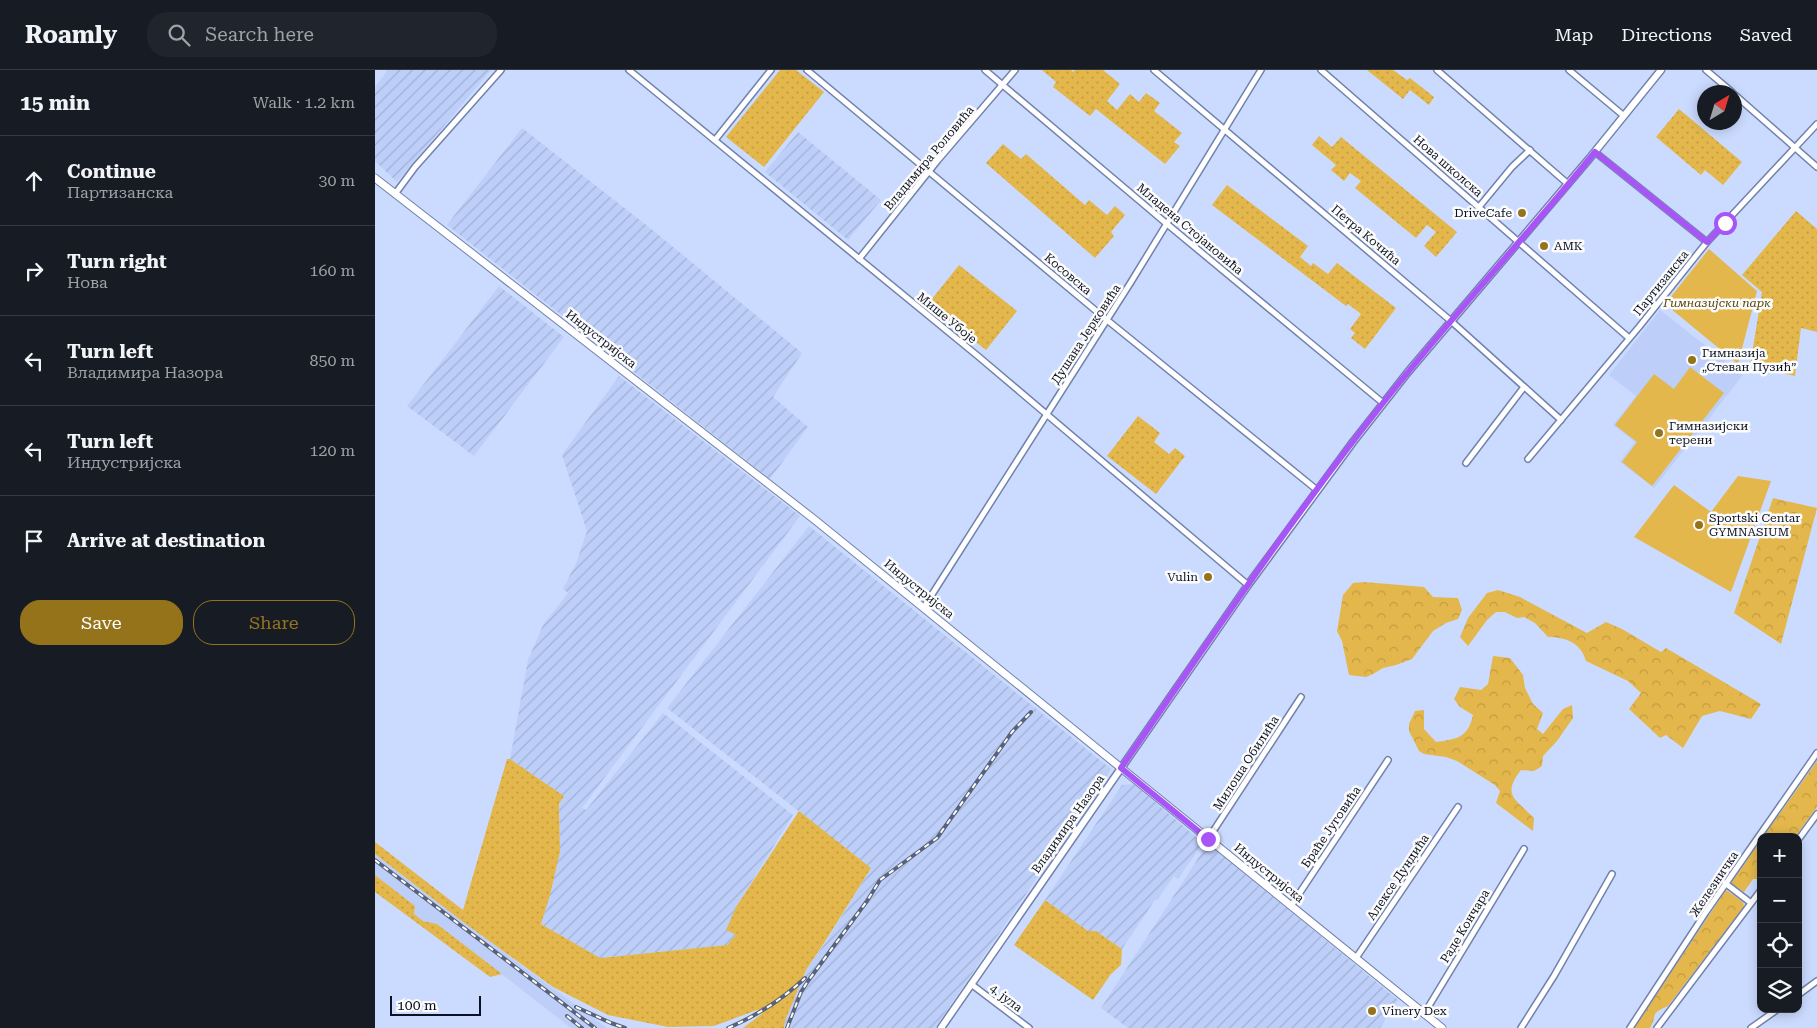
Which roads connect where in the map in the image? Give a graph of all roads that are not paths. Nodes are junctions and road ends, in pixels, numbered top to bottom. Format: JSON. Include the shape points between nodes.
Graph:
{"nodes":[{"id":1,"x":501,"y":70,"type":"edge"},
{"id":2,"x":629,"y":70,"type":"edge"},
{"id":3,"x":771,"y":70,"type":"edge"},
{"id":4,"x":807,"y":70,"type":"edge"},
{"id":5,"x":985,"y":70,"type":"edge"},
{"id":6,"x":1015,"y":70,"type":"edge"},
{"id":7,"x":1154,"y":70,"type":"edge"},
{"id":8,"x":1261,"y":70,"type":"edge"},
{"id":9,"x":1321,"y":70,"type":"edge"},
{"id":10,"x":1437,"y":70,"type":"edge"},
{"id":11,"x":1569,"y":70,"type":"edge"},
{"id":12,"x":1661,"y":70,"type":"edge"},
{"id":13,"x":1706,"y":70,"type":"edge"},
{"id":14,"x":1003,"y":85,"type":"junction"},
{"id":15,"x":1723,"y":85,"type":"edge"},
{"id":16,"x":1742,"y":102,"type":"edge"},
{"id":17,"x":1624,"y":116,"type":"junction"},
{"id":18,"x":1817,"y":124,"type":"edge"},
{"id":19,"x":1225,"y":130,"type":"junction"},
{"id":20,"x":715,"y":140,"type":"junction"},
{"id":21,"x":1795,"y":148,"type":"junction"},
{"id":22,"x":1530,"y":150,"type":"junction"},
{"id":23,"x":1595,"y":152,"type":"junction"},
{"id":24,"x":1817,"y":167,"type":"edge"},
{"id":25,"x":929,"y":172,"type":"junction"},
{"id":26,"x":375,"y":178,"type":"edge"},
{"id":27,"x":1568,"y":184,"type":"junction"},
{"id":28,"x":395,"y":194,"type":"junction"},
{"id":29,"x":1479,"y":207,"type":"junction"},
{"id":30,"x":1167,"y":224,"type":"junction"},
{"id":31,"x":1519,"y":242,"type":"junction"},
{"id":32,"x":1707,"y":242,"type":"junction"},
{"id":33,"x":859,"y":259,"type":"junction"},
{"id":34,"x":1107,"y":320,"type":"junction"},
{"id":35,"x":1451,"y":321,"type":"junction"},
{"id":36,"x":1629,"y":338,"type":"junction"},
{"id":37,"x":1524,"y":387,"type":"junction"},
{"id":38,"x":1383,"y":403,"type":"junction"},
{"id":39,"x":1047,"y":414,"type":"junction"},
{"id":40,"x":1561,"y":420,"type":"junction"},
{"id":41,"x":1528,"y":459,"type":"dead end"},
{"id":42,"x":1466,"y":463,"type":"dead end"},
{"id":43,"x":1317,"y":490,"type":"junction"},
{"id":44,"x":1248,"y":585,"type":"junction"},
{"id":45,"x":924,"y":607,"type":"junction"},
{"id":46,"x":1301,"y":697,"type":"dead end"},
{"id":47,"x":1817,"y":753,"type":"edge"},
{"id":48,"x":1388,"y":760,"type":"dead end"},
{"id":49,"x":1121,"y":768,"type":"junction"},
{"id":50,"x":1457,"y":807,"type":"dead end"},
{"id":51,"x":1817,"y":814,"type":"edge"},
{"id":52,"x":1802,"y":835,"type":"edge"},
{"id":53,"x":1208,"y":839,"type":"junction"},
{"id":54,"x":1524,"y":849,"type":"dead end"},
{"id":55,"x":1612,"y":874,"type":"dead end"},
{"id":56,"x":1725,"y":884,"type":"junction"},
{"id":57,"x":1757,"y":895,"type":"edge"},
{"id":58,"x":1751,"y":903,"type":"junction"},
{"id":59,"x":1291,"y":906,"type":"junction"},
{"id":60,"x":1356,"y":958,"type":"junction"},
{"id":61,"x":1817,"y":981,"type":"edge"},
{"id":62,"x":971,"y":984,"type":"junction"},
{"id":63,"x":1802,"y":992,"type":"edge"},
{"id":64,"x":1772,"y":1013,"type":"edge"},
{"id":65,"x":1424,"y":1014,"type":"junction"},
{"id":66,"x":941,"y":1028,"type":"edge"},
{"id":67,"x":1029,"y":1028,"type":"edge"},
{"id":68,"x":1442,"y":1028,"type":"edge"},
{"id":69,"x":1521,"y":1028,"type":"edge"},
{"id":70,"x":1630,"y":1028,"type":"edge"},
{"id":71,"x":1657,"y":1028,"type":"edge"},
{"id":72,"x":1751,"y":1028,"type":"edge"}],
"edges":[{"from":1,"to":28,"type":"street"},
{"from":2,"to":20,"type":"street","name":"Мише Убоје"},
{"from":3,"to":20,"type":"street"},
{"from":4,"to":25,"type":"street","name":"Косовска"},
{"from":5,"to":14,"type":"street","name":"Младена Стојановића"},
{"from":6,"to":14,"type":"street","name":"Владимира Роловића"},
{"from":7,"to":19,"type":"street","name":"Петра Кочића"},
{"from":8,"to":19,"type":"street","name":"Душана Јерковића"},
{"from":9,"to":29,"type":"street","name":"Нова школска"},
{"from":10,"to":22,"type":"street"},
{"from":11,"to":17,"type":"street"},
{"from":12,"to":17,"type":"street","name":"Владимира Назора"},
{"from":13,"to":15,"type":"street"},
{"from":14,"to":25,"type":"street","name":"Владимира Роловића"},
{"from":14,"to":30,"type":"street","name":"Младена Стојановића"},
{"from":16,"to":21,"type":"street"},
{"from":17,"to":23,"type":"street","name":"Владимира Назора"},
{"from":18,"to":21,"type":"street","name":"Партизанска"},
{"from":19,"to":30,"type":"street","name":"Душана Јерковића"},
{"from":19,"to":35,"type":"street","name":"Петра Кочића"},
{"from":20,"to":33,"type":"street","name":"Мише Убоје"},
{"from":21,"to":24,"type":"street"},
{"from":21,"to":32,"type":"street","name":"Партизанска"},
{"from":22,"to":27,"type":"street"},
{"from":22,"to":29,"type":"street"},
{"from":23,"to":27,"type":"street","name":"Владимира Назора"},
{"from":23,"to":32,"type":"street"},
{"from":25,"to":33,"type":"street","name":"Владимира Роловића"},
{"from":25,"to":34,"type":"street","name":"Косовска"},
{"from":26,"to":28,"type":"main road","name":"Индустријска"},
{"from":27,"to":31,"type":"street","name":"Владимира Назора"},
{"from":28,"to":45,"type":"main road","name":"Индустријска"},
{"from":29,"to":31,"type":"street","name":"Нова школска"},
{"from":30,"to":34,"type":"street","name":"Душана Јерковића"},
{"from":30,"to":38,"type":"street","name":"Младена Стојановића"},
{"from":31,"to":35,"type":"street","name":"Владимира Назора"},
{"from":31,"to":36,"type":"street","name":"Нова школска"},
{"from":32,"to":36,"type":"street","name":"Партизанска"},
{"from":33,"to":39,"type":"street","name":"Мише Убоје"},
{"from":34,"to":39,"type":"street","name":"Душана Јерковића"},
{"from":34,"to":43,"type":"street","name":"Косовска"},
{"from":35,"to":37,"type":"street","name":"Петра Кочића"},
{"from":35,"to":38,"type":"street","name":"Владимира Назора"},
{"from":36,"to":40,"type":"street","name":"Партизанска"},
{"from":37,"to":40,"type":"street","name":"Петра Кочића"},
{"from":37,"to":42,"type":"street"},
{"from":38,"to":43,"type":"street","name":"Владимира Назора"},
{"from":39,"to":44,"type":"street","name":"Мише Убоје"},
{"from":39,"to":45,"type":"street","name":"Душана Јерковића"},
{"from":40,"to":41,"type":"street","name":"Партизанска"},
{"from":43,"to":44,"type":"street","name":"Владимира Назора"},
{"from":44,"to":49,"type":"street","name":"Владимира Назора"},
{"from":45,"to":49,"type":"main road","name":"Индустријска"},
{"from":46,"to":53,"type":"street","name":"Милоша Обилића"},
{"from":47,"to":56,"type":"street","name":"Железничка"},
{"from":48,"to":59,"type":"street","name":"Браће Југовића"},
{"from":49,"to":53,"type":"main road","name":"Индустријска"},
{"from":49,"to":62,"type":"street","name":"Владимира Назора"},
{"from":50,"to":60,"type":"street","name":"Алексе Дундића"},
{"from":51,"to":52,"type":"street"},
{"from":53,"to":59,"type":"main road","name":"Индустријска"},
{"from":54,"to":65,"type":"street","name":"Раде Кончара"},
{"from":55,"to":69,"type":"street","via":[[1555,976]]},
{"from":56,"to":58,"type":"street"},
{"from":56,"to":70,"type":"street","name":"Железничка"},
{"from":57,"to":58,"type":"street"},
{"from":58,"to":71,"type":"street"},
{"from":59,"to":60,"type":"main road","name":"Индустријска"},
{"from":60,"to":65,"type":"main road","name":"Индустријска"},
{"from":61,"to":63,"type":"street"},
{"from":62,"to":66,"type":"street","name":"Владимира Назора"},
{"from":62,"to":67,"type":"street","name":"4. јула"},
{"from":64,"to":72,"type":"street"},
{"from":65,"to":68,"type":"main road","name":"Индустријска"}]}
